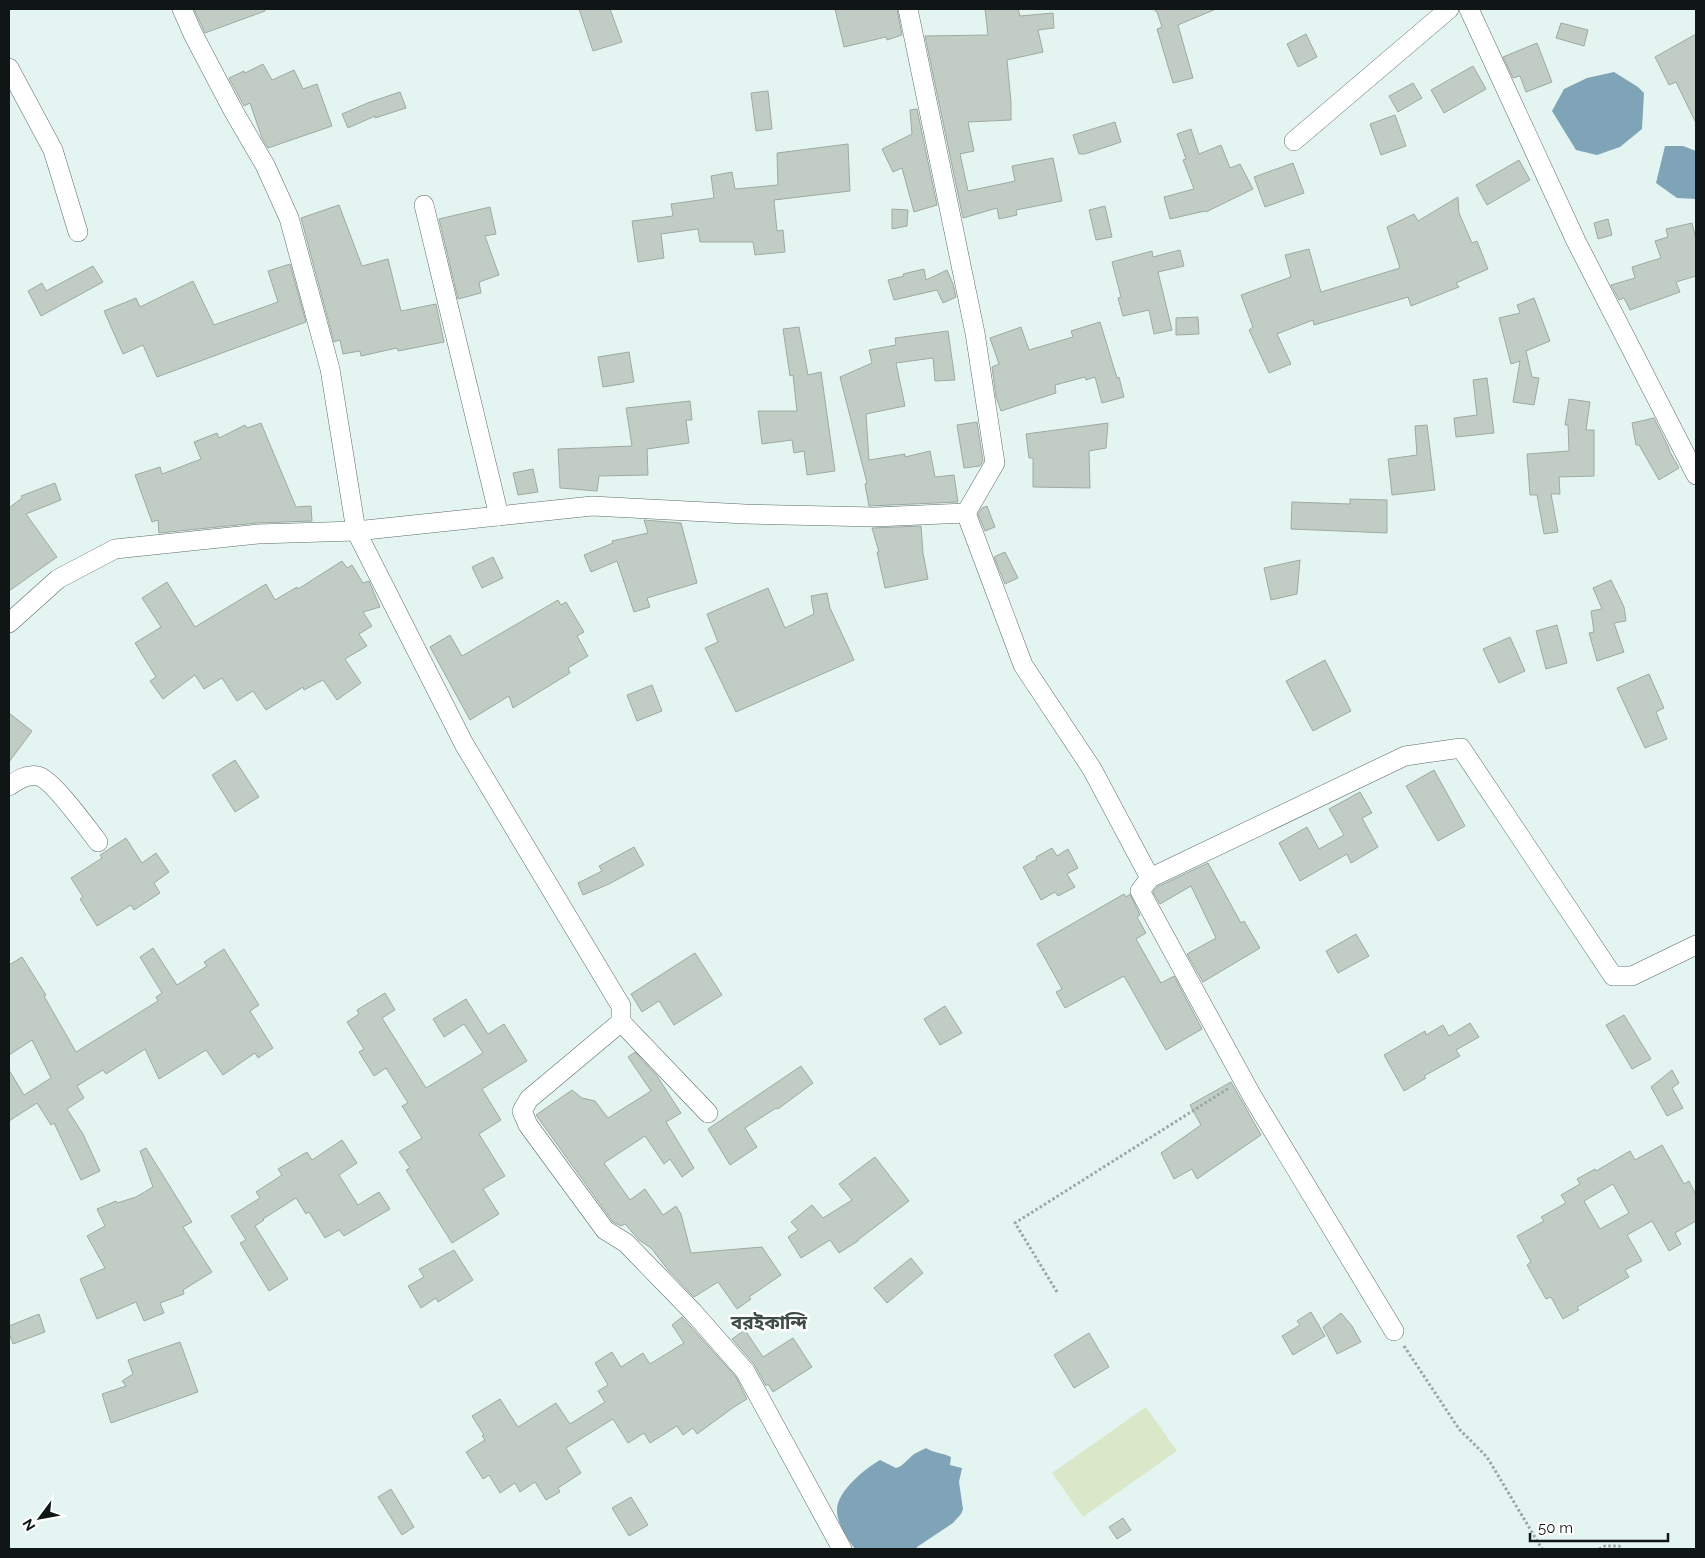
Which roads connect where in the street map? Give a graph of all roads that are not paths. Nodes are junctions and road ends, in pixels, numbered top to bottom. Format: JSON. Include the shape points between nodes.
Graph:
{"nodes":[{"id":1,"x":182,"y":9,"type":"edge"},
{"id":2,"x":908,"y":9,"type":"edge"},
{"id":3,"x":1449,"y":9,"type":"edge"},
{"id":4,"x":1469,"y":9,"type":"edge"},
{"id":5,"x":9,"y":68,"type":"edge"},
{"id":6,"x":1294,"y":141,"type":"dead end"},
{"id":7,"x":424,"y":205,"type":"dead end"},
{"id":8,"x":78,"y":232,"type":"dead end"},
{"id":9,"x":1696,"y":475,"type":"edge"},
{"id":10,"x":966,"y":513,"type":"junction"},
{"id":11,"x":499,"y":516,"type":"junction"},
{"id":12,"x":356,"y":531,"type":"junction"},
{"id":13,"x":9,"y":623,"type":"edge"},
{"id":14,"x":9,"y":786,"type":"edge"},
{"id":15,"x":98,"y":842,"type":"dead end"},
{"id":16,"x":1150,"y":878,"type":"junction"},
{"id":17,"x":1696,"y":945,"type":"edge"},
{"id":18,"x":621,"y":1022,"type":"junction"},
{"id":19,"x":708,"y":1113,"type":"dead end"},
{"id":20,"x":1394,"y":1331,"type":"road end"},
{"id":21,"x":842,"y":1549,"type":"edge"}],
"edges":[{"from":1,"to":12,"type":"street","via":[[265,165],[289,218],[330,369]]},
{"from":2,"to":10,"type":"street","via":[[975,333],[995,463]]},
{"from":3,"to":6,"type":"street"},
{"from":4,"to":9,"type":"street","via":[[1576,242]]},
{"from":5,"to":8,"type":"street","via":[[53,150]]},
{"from":7,"to":11,"type":"street"},
{"from":10,"to":11,"type":"street","via":[[875,517],[592,506]]},
{"from":10,"to":16,"type":"street","via":[[1023,665],[1092,768]]},
{"from":11,"to":12,"type":"street"},
{"from":12,"to":13,"type":"street","via":[[258,534],[115,549],[58,578]]},
{"from":12,"to":18,"type":"street","via":[[464,744],[621,1006]]},
{"from":14,"to":15,"type":"street","via":[[20,778],[40,776],[63,797]]},
{"from":16,"to":17,"type":"street","via":[[1406,756],[1461,748],[1613,976],[1632,976]]},
{"from":16,"to":20,"type":"street","via":[[1140,892],[1243,1079]]},
{"from":18,"to":19,"type":"street"},
{"from":18,"to":21,"type":"street","via":[[529,1099],[522,1111],[528,1125],[605,1230],[626,1243],[745,1371]]}]}
